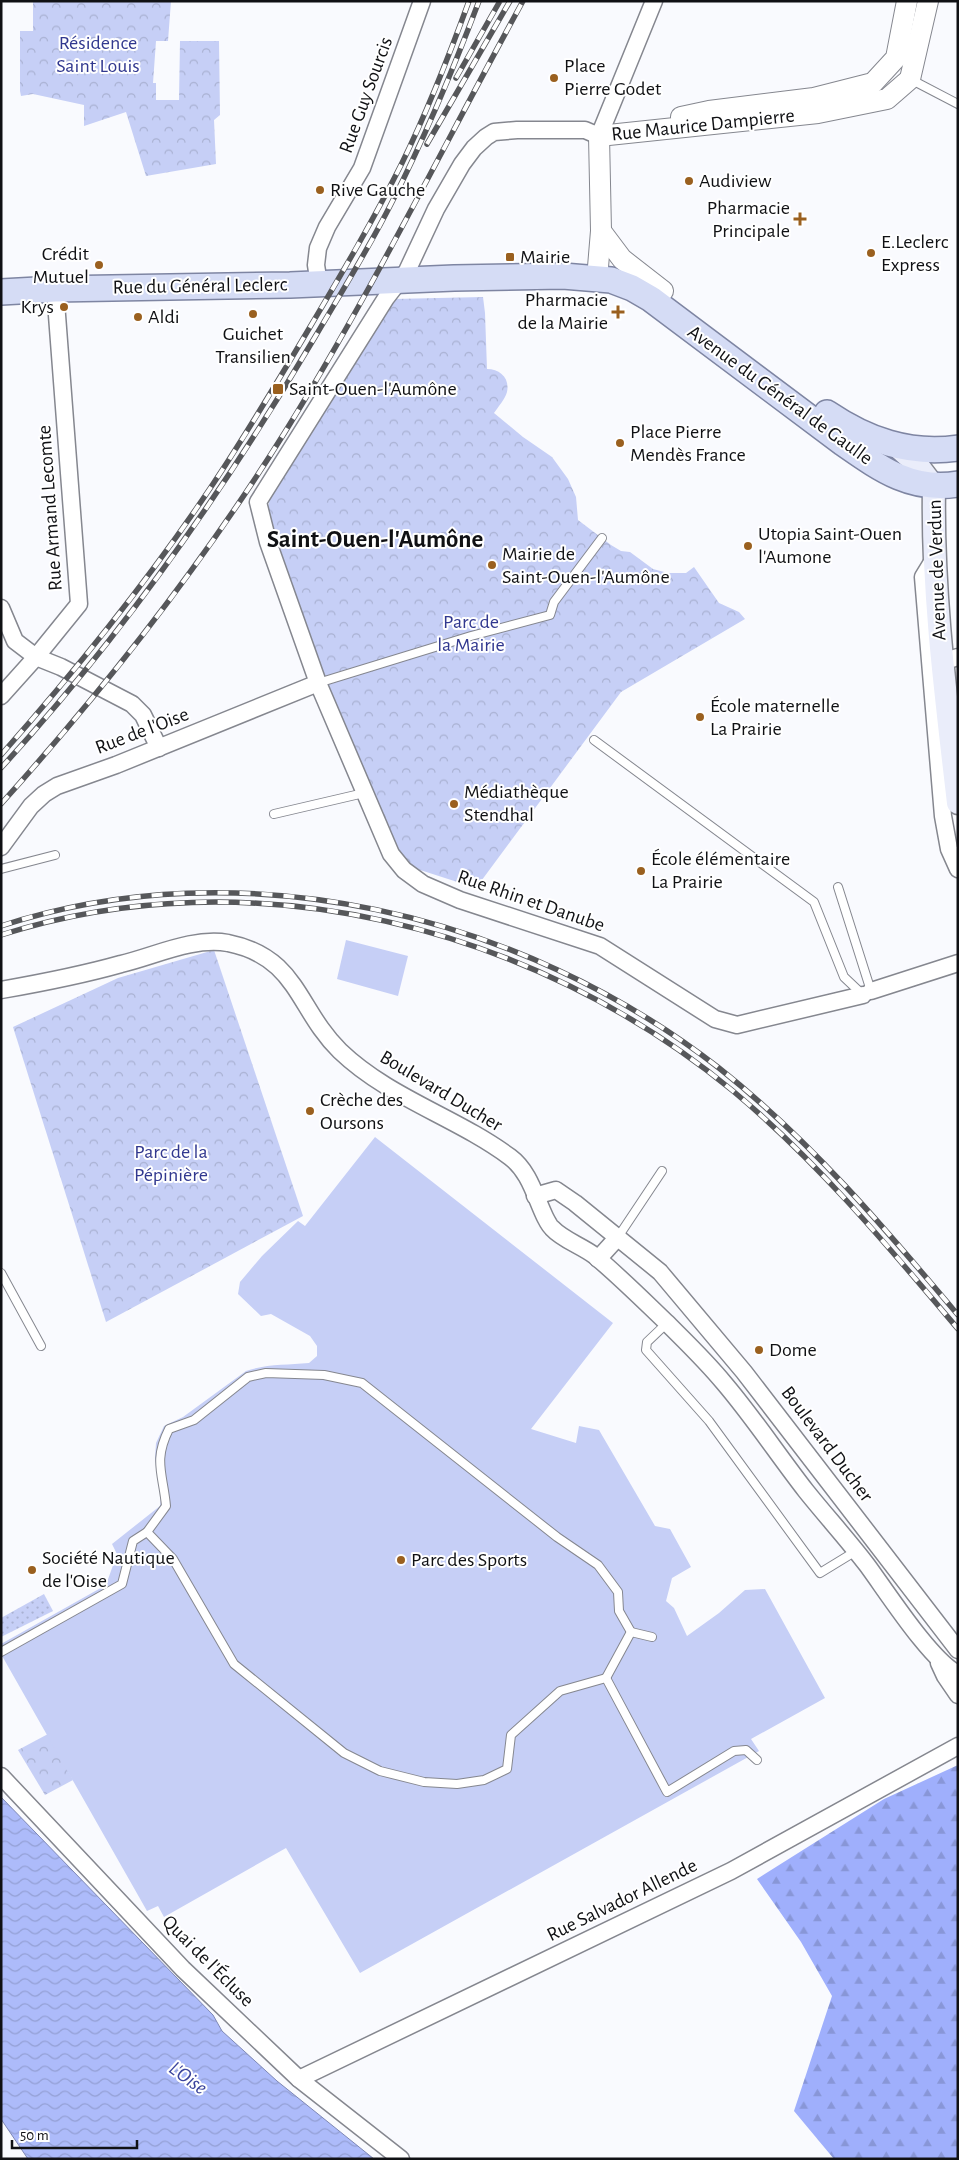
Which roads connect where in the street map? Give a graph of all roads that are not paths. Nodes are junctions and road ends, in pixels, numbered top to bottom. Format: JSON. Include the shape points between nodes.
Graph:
{"nodes":[{"id":1,"x":422,"y":1,"type":"edge"},
{"id":2,"x":654,"y":1,"type":"edge"},
{"id":3,"x":907,"y":1,"type":"edge"},
{"id":4,"x":928,"y":1,"type":"edge"},
{"id":5,"x":910,"y":79,"type":"junction"},
{"id":6,"x":958,"y":104,"type":"edge"},
{"id":7,"x":599,"y":136,"type":"junction"},
{"id":8,"x":601,"y":231,"type":"junction"},
{"id":9,"x":604,"y":279,"type":"junction"},
{"id":10,"x":399,"y":281,"type":"junction"},
{"id":11,"x":319,"y":284,"type":"junction"},
{"id":12,"x":55,"y":289,"type":"junction"},
{"id":13,"x":5,"y":290,"type":"edge"},
{"id":14,"x":663,"y":290,"type":"junction"},
{"id":15,"x":897,"y":446,"type":"junction"},
{"id":16,"x":958,"y":448,"type":"edge"},
{"id":17,"x":958,"y":469,"type":"edge"},
{"id":18,"x":946,"y":486,"type":"edge"},
{"id":19,"x":602,"y":538,"type":"dead end"},
{"id":20,"x":934,"y":558,"type":"junction"},
{"id":21,"x":1,"y":608,"type":"edge"},
{"id":22,"x":36,"y":657,"type":"junction"},
{"id":23,"x":950,"y":659,"type":"edge"},
{"id":24,"x":318,"y":683,"type":"junction"},
{"id":25,"x":1,"y":696,"type":"edge"},
{"id":26,"x":594,"y":740,"type":"dead end"},
{"id":27,"x":159,"y":748,"type":"junction"},
{"id":28,"x":364,"y":793,"type":"junction"},
{"id":29,"x":958,"y":803,"type":"edge"},
{"id":30,"x":274,"y":814,"type":"dead end"},
{"id":31,"x":1,"y":847,"type":"edge"},
{"id":32,"x":55,"y":854,"type":"dead end"},
{"id":33,"x":1,"y":868,"type":"edge"},
{"id":34,"x":958,"y":869,"type":"edge"},
{"id":35,"x":838,"y":887,"type":"dead end"},
{"id":36,"x":958,"y":963,"type":"edge"},
{"id":37,"x":1,"y":990,"type":"edge"},
{"id":38,"x":867,"y":993,"type":"junction"},
{"id":39,"x":662,"y":1171,"type":"dead end"},
{"id":40,"x":535,"y":1196,"type":"junction"},
{"id":41,"x":618,"y":1237,"type":"junction"},
{"id":42,"x":598,"y":1258,"type":"junction"},
{"id":43,"x":1,"y":1273,"type":"edge"},
{"id":44,"x":667,"y":1323,"type":"junction"},
{"id":45,"x":41,"y":1346,"type":"dead end"},
{"id":46,"x":741,"y":1386,"type":"junction"},
{"id":47,"x":147,"y":1532,"type":"junction"},
{"id":48,"x":856,"y":1551,"type":"junction"},
{"id":49,"x":631,"y":1632,"type":"junction"},
{"id":50,"x":652,"y":1637,"type":"dead end"},
{"id":51,"x":958,"y":1650,"type":"edge"},
{"id":52,"x":1,"y":1652,"type":"edge"},
{"id":53,"x":937,"y":1659,"type":"junction"},
{"id":54,"x":958,"y":1674,"type":"edge"},
{"id":55,"x":606,"y":1678,"type":"junction"},
{"id":56,"x":958,"y":1695,"type":"edge"},
{"id":57,"x":958,"y":1746,"type":"edge"},
{"id":58,"x":757,"y":1760,"type":"dead end"},
{"id":59,"x":1,"y":1776,"type":"edge"},
{"id":60,"x":300,"y":2079,"type":"junction"},
{"id":61,"x":401,"y":2159,"type":"edge"}],
"edges":[{"from":1,"to":11,"type":"street","name":"Rue Guy Sourcis","via":[[362,168],[327,226],[318,248]]},
{"from":2,"to":7,"type":"street"},
{"from":3,"to":7,"type":"street","name":"Rue Maurice Dampierre","via":[[896,58],[873,83],[814,98],[709,111]]},
{"from":4,"to":5,"type":"street"},
{"from":5,"to":6,"type":"lane"},
{"from":5,"to":7,"type":"street","name":"Rue Maurice Dampierre","via":[[887,99],[818,113]]},
{"from":7,"to":8,"type":"street"},
{"from":7,"to":10,"type":"street","via":[[585,130],[518,130],[494,132],[486,137],[469,154],[448,187]]},
{"from":8,"to":9,"type":"street"},
{"from":8,"to":14,"type":"street","via":[[622,259]]},
{"from":9,"to":10,"type":"main road","name":"Avenue du Général de Gaulle","via":[[517,276]]},
{"from":9,"to":14,"type":"main road","name":"Avenue du Général de Gaulle","via":[[632,278]]},
{"from":9,"to":18,"type":"main road","name":"Avenue du Général de Gaulle","via":[[632,288],[651,300],[868,460],[903,479]]},
{"from":10,"to":11,"type":"main road","name":"Rue du Général Leclerc"},
{"from":10,"to":24,"type":"street","name":"Rue Rhin et Danube","via":[[258,502],[268,542]]},
{"from":11,"to":12,"type":"main road","name":"Rue du Général Leclerc"},
{"from":12,"to":13,"type":"main road","name":"Rue du Général Leclerc"},
{"from":12,"to":22,"type":"street","name":"Rue Armand Lecomte","via":[[79,604]]},
{"from":14,"to":15,"type":"main road","name":"Avenue du Général de Gaulle","via":[[823,411],[859,433]]},
{"from":15,"to":16,"type":"main road","name":"Avenue du Général de Gaulle","via":[[932,450]]},
{"from":15,"to":18,"type":"main road"},
{"from":17,"to":18,"type":"main road"},
{"from":18,"to":20,"type":"main road","name":"Avenue de Verdun"},
{"from":19,"to":24,"type":"lane","via":[[554,602],[550,615]]},
{"from":20,"to":23,"type":"main road","name":"Avenue de Verdun"},
{"from":20,"to":34,"type":"street","via":[[922,577],[943,816],[949,848]]},
{"from":21,"to":22,"type":"street","via":[[15,641]]},
{"from":22,"to":25,"type":"street","name":"Rue Armand Lecomte"},
{"from":22,"to":27,"type":"street","via":[[132,704],[143,715]]},
{"from":23,"to":29,"type":"main road","name":"Avenue de Verdun"},
{"from":24,"to":27,"type":"street","name":"Rue de l'Oise"},
{"from":24,"to":28,"type":"street","name":"Rue Rhin et Danube"},
{"from":26,"to":38,"type":"lane","via":[[814,902],[844,976]]},
{"from":27,"to":31,"type":"street","name":"Rue de l'Oise","via":[[44,794],[31,806]]},
{"from":28,"to":30,"type":"lane"},
{"from":28,"to":38,"type":"street","name":"Rue Rhin et Danube","via":[[391,854],[422,884],[460,900],[600,946],[714,1019],[737,1025]]},
{"from":32,"to":33,"type":"lane"},
{"from":35,"to":38,"type":"lane"},
{"from":36,"to":38,"type":"street","name":"Rue Rhin et Danube"},
{"from":37,"to":40,"type":"street","name":"Boulevard Ducher","via":[[120,965],[193,944],[224,942],[258,953],[283,970],[338,1049],[390,1089],[477,1135],[513,1159],[526,1173]]},
{"from":39,"to":41,"type":"lane"},
{"from":40,"to":41,"type":"street","name":"Boulevard Ducher","via":[[556,1190]]},
{"from":40,"to":42,"type":"street","name":"Boulevard Ducher","via":[[551,1228]]},
{"from":41,"to":42,"type":"street"},
{"from":41,"to":46,"type":"street","name":"Boulevard Ducher","via":[[660,1272]]},
{"from":42,"to":44,"type":"street","name":"Boulevard Ducher"},
{"from":43,"to":45,"type":"lane"},
{"from":44,"to":46,"type":"street","name":"Boulevard Ducher","via":[[706,1362]]},
{"from":44,"to":48,"type":"lane","via":[[646,1342],[646,1350],[708,1421],[820,1573]]},
{"from":46,"to":48,"type":"street","name":"Boulevard Ducher","via":[[808,1493]]},
{"from":46,"to":51,"type":"street","name":"Boulevard Ducher"},
{"from":47,"to":49,"type":"lane","via":[[166,1506],[158,1462],[161,1445],[169,1429],[194,1420],[248,1377],[266,1373],[324,1375],[362,1383],[557,1537],[598,1565],[618,1592],[619,1611]]},
{"from":47,"to":52,"type":"lane","via":[[132,1542],[122,1584]]},
{"from":47,"to":55,"type":"lane","via":[[172,1559],[234,1664],[344,1753],[380,1771],[424,1782],[457,1784],[484,1780],[508,1769],[511,1735],[560,1691]]},
{"from":48,"to":53,"type":"street","name":"Boulevard Ducher"},
{"from":49,"to":50,"type":"lane"},
{"from":49,"to":55,"type":"lane"},
{"from":53,"to":54,"type":"street","name":"Boulevard Ducher"},
{"from":53,"to":56,"type":"street","name":"Boulevard Ducher"},
{"from":55,"to":58,"type":"lane","via":[[668,1792],[734,1751],[746,1750]]},
{"from":57,"to":60,"type":"street","name":"Rue Salvador Allende","via":[[731,1871]]},
{"from":59,"to":60,"type":"street","name":"Quai de l'Écluse","via":[[183,1968]]},
{"from":60,"to":61,"type":"street","name":"Quai de l'Écluse"}]}
